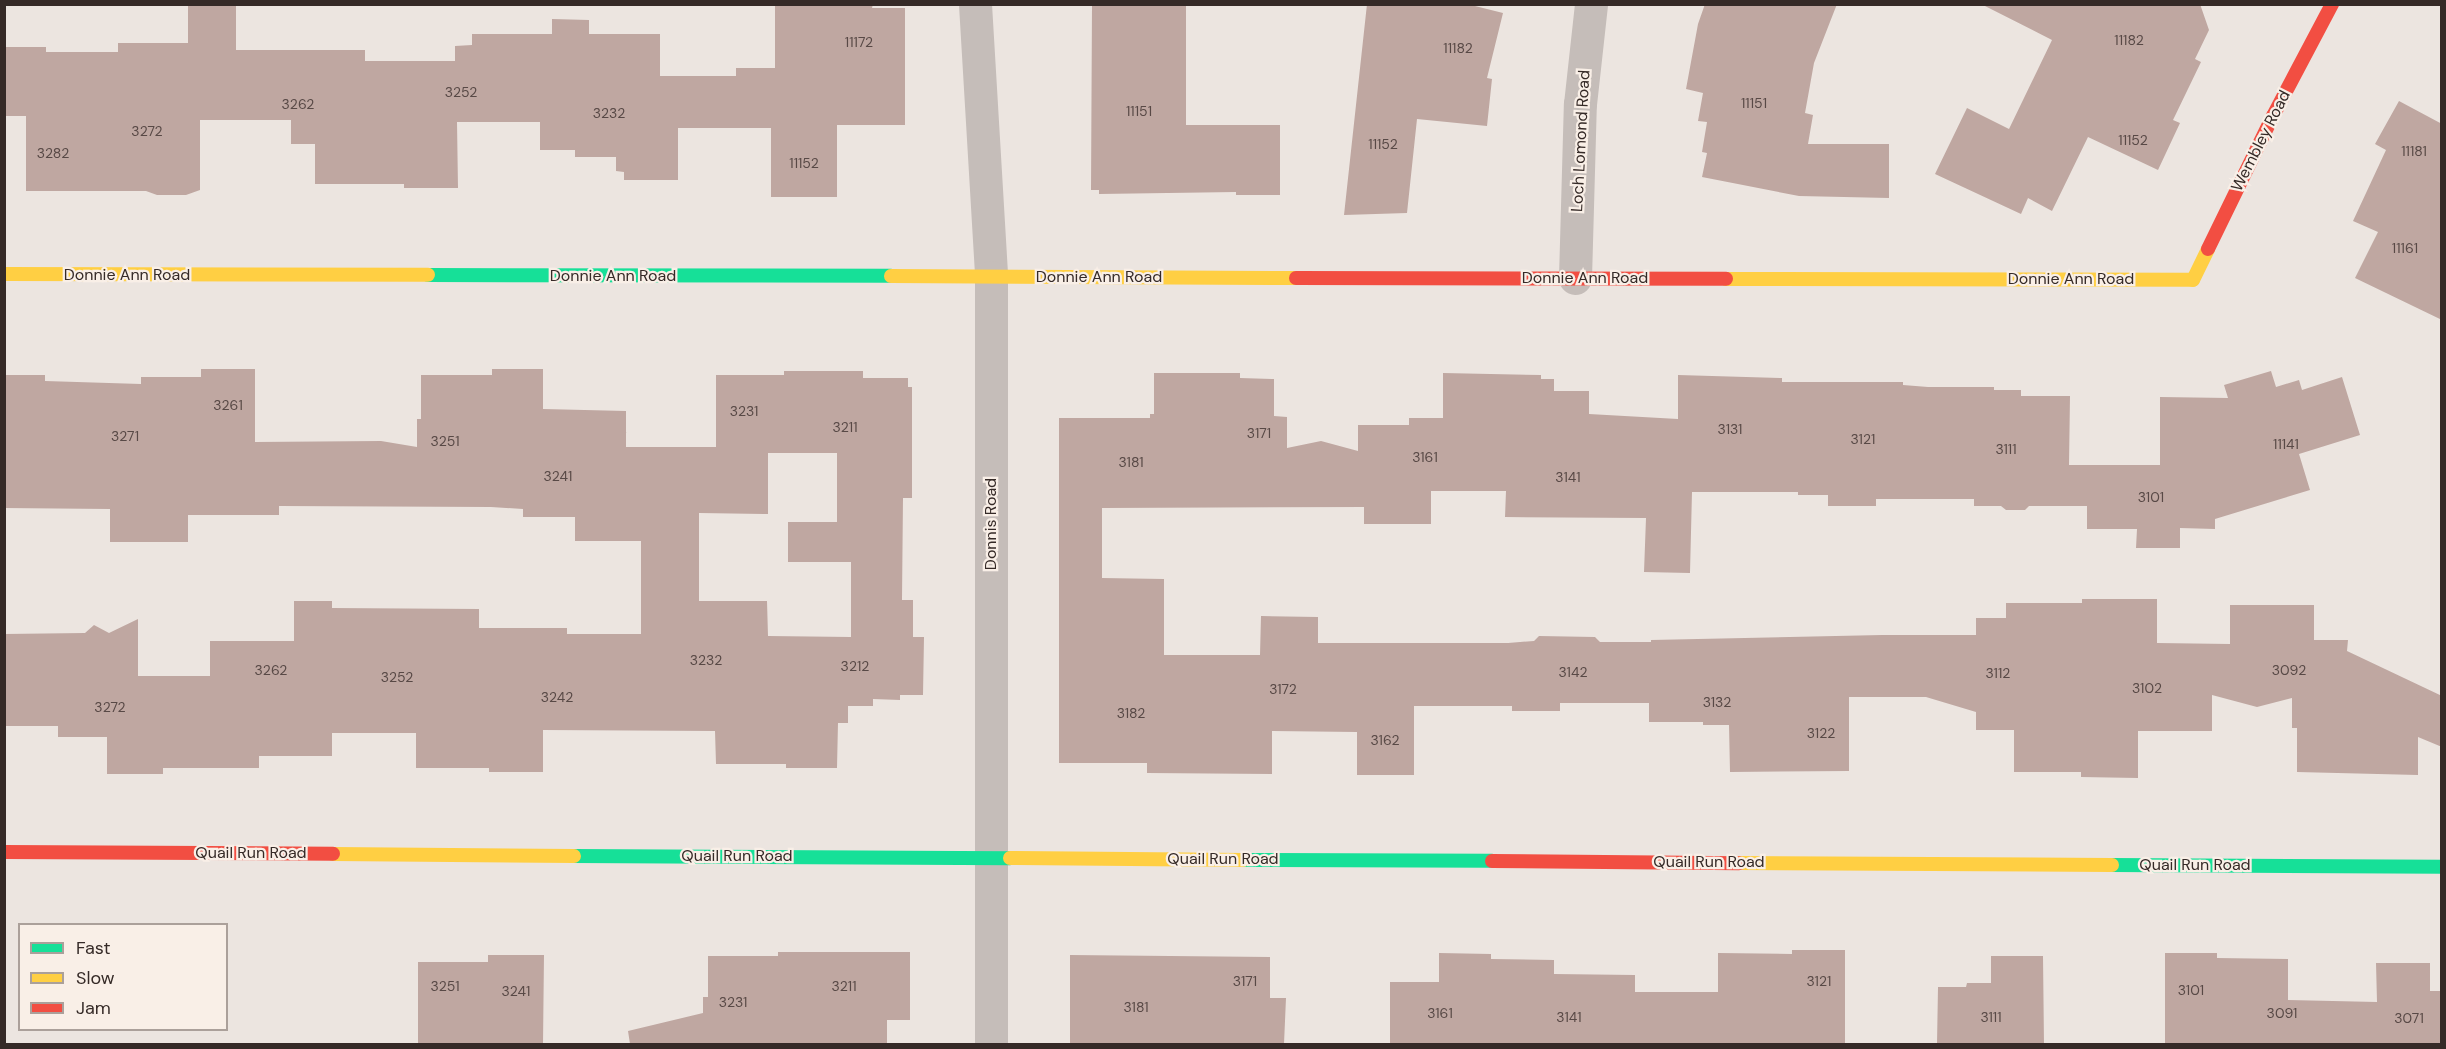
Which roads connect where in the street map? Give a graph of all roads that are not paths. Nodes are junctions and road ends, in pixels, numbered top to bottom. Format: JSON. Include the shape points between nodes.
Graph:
{"nodes":[{"id":1,"x":975,"y":4,"type":"edge"},
{"id":2,"x":1591,"y":4,"type":"edge"},
{"id":3,"x":2332,"y":4,"type":"edge"},
{"id":4,"x":4,"y":274,"type":"edge"},
{"id":5,"x":991,"y":277,"type":"junction"},
{"id":6,"x":1575,"y":278,"type":"junction"},
{"id":7,"x":2193,"y":280,"type":"joint"},
{"id":8,"x":4,"y":852,"type":"edge"},
{"id":9,"x":990,"y":857,"type":"junction"},
{"id":10,"x":2442,"y":867,"type":"edge"},
{"id":11,"x":991,"y":1044,"type":"edge"}],
"edges":[{"from":1,"to":5,"type":"street","name":"Donnis Road"},
{"from":2,"to":6,"type":"street","name":"Loch Lomond Road","via":[[1580,104]]},
{"from":3,"to":7,"type":"street","name":"Wembley Road"},
{"from":4,"to":5,"type":"street","name":"Donnie Ann Road"},
{"from":5,"to":6,"type":"street","name":"Donnie Ann Road"},
{"from":5,"to":9,"type":"street","name":"Donnis Road"},
{"from":6,"to":7,"type":"street","name":"Donnie Ann Road"},
{"from":8,"to":9,"type":"street","name":"Quail Run Road"},
{"from":9,"to":10,"type":"street","name":"Quail Run Road"},
{"from":9,"to":11,"type":"street","name":"Donnis Road"}]}
